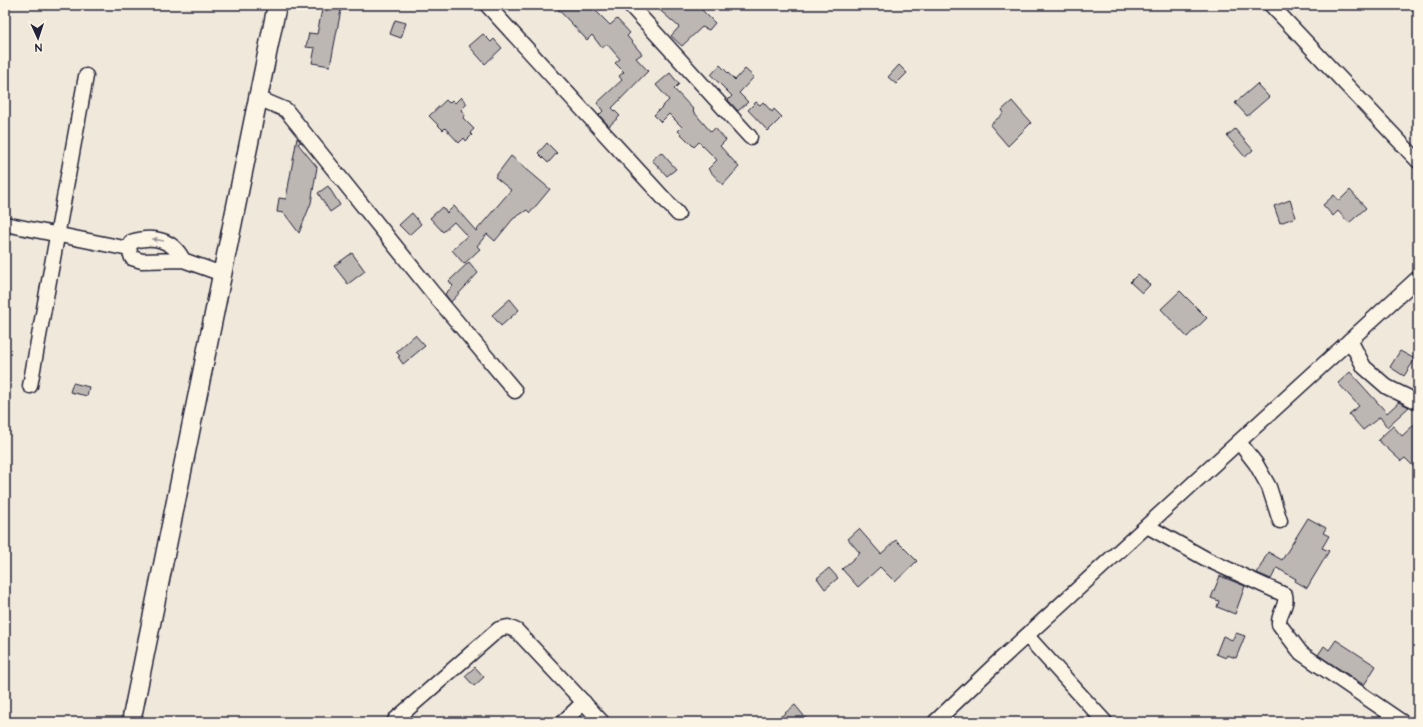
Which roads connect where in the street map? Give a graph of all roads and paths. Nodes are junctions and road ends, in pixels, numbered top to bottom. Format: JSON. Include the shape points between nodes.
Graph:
{"nodes":[{"id":1,"x":276,"y":5,"type":"edge"},
{"id":2,"x":487,"y":5,"type":"edge"},
{"id":3,"x":630,"y":5,"type":"edge"},
{"id":4,"x":1271,"y":5,"type":"edge"},
{"id":5,"x":86,"y":76,"type":"dead end"},
{"id":6,"x":258,"y":98,"type":"junction"},
{"id":7,"x":750,"y":137,"type":"dead end"},
{"id":8,"x":1418,"y":161,"type":"edge"},
{"id":9,"x":678,"y":214,"type":"dead end"},
{"id":10,"x":5,"y":224,"type":"edge"},
{"id":11,"x":58,"y":233,"type":"junction"},
{"id":12,"x":129,"y":249,"type":"junction"},
{"id":13,"x":183,"y":260,"type":"junction"},
{"id":14,"x":222,"y":274,"type":"junction"},
{"id":15,"x":1418,"y":278,"type":"edge"},
{"id":16,"x":1350,"y":340,"type":"junction"},
{"id":17,"x":30,"y":386,"type":"dead end"},
{"id":18,"x":515,"y":391,"type":"dead end"},
{"id":19,"x":1418,"y":402,"type":"edge"},
{"id":20,"x":1239,"y":442,"type":"junction"},
{"id":21,"x":1280,"y":521,"type":"dead end"},
{"id":22,"x":1147,"y":526,"type":"junction"},
{"id":23,"x":1026,"y":636,"type":"junction"},
{"id":24,"x":584,"y":702,"type":"junction"},
{"id":25,"x":395,"y":720,"type":"dead end"},
{"id":26,"x":131,"y":722,"type":"edge"},
{"id":27,"x":563,"y":722,"type":"edge"},
{"id":28,"x":602,"y":722,"type":"edge"},
{"id":29,"x":935,"y":722,"type":"edge"},
{"id":30,"x":1105,"y":722,"type":"edge"},
{"id":31,"x":1402,"y":722,"type":"edge"}],
"edges":[{"from":1,"to":6,"type":"main road"},
{"from":2,"to":9,"type":"street"},
{"from":3,"to":7,"type":"street"},
{"from":4,"to":8,"type":"street"},
{"from":5,"to":11,"type":"street"},
{"from":6,"to":14,"type":"main road"},
{"from":6,"to":18,"type":"street","via":[[286,110]]},
{"from":10,"to":11,"type":"street"},
{"from":11,"to":12,"type":"street"},
{"from":11,"to":17,"type":"street"},
{"from":12,"to":13,"type":"street","via":[[132,258],[142,261]]},
{"from":13,"to":12,"type":"street","one_way":true,"via":[[179,250],[166,241],[153,238],[131,242]]},
{"from":13,"to":14,"type":"street"},
{"from":14,"to":26,"type":"main road"},
{"from":15,"to":16,"type":"street"},
{"from":16,"to":19,"type":"street","via":[[1364,367],[1387,386]]},
{"from":16,"to":20,"type":"street"},
{"from":20,"to":21,"type":"street","via":[[1269,487]]},
{"from":20,"to":22,"type":"street"},
{"from":22,"to":23,"type":"street"},
{"from":22,"to":31,"type":"street","via":[[1208,560],[1285,595],[1286,604],[1280,612],[1279,624],[1301,653]]},
{"from":23,"to":29,"type":"street"},
{"from":23,"to":30,"type":"street"},
{"from":24,"to":25,"type":"street","via":[[517,631],[508,627],[499,629]]},
{"from":24,"to":27,"type":"street"},
{"from":24,"to":28,"type":"street"}]}
